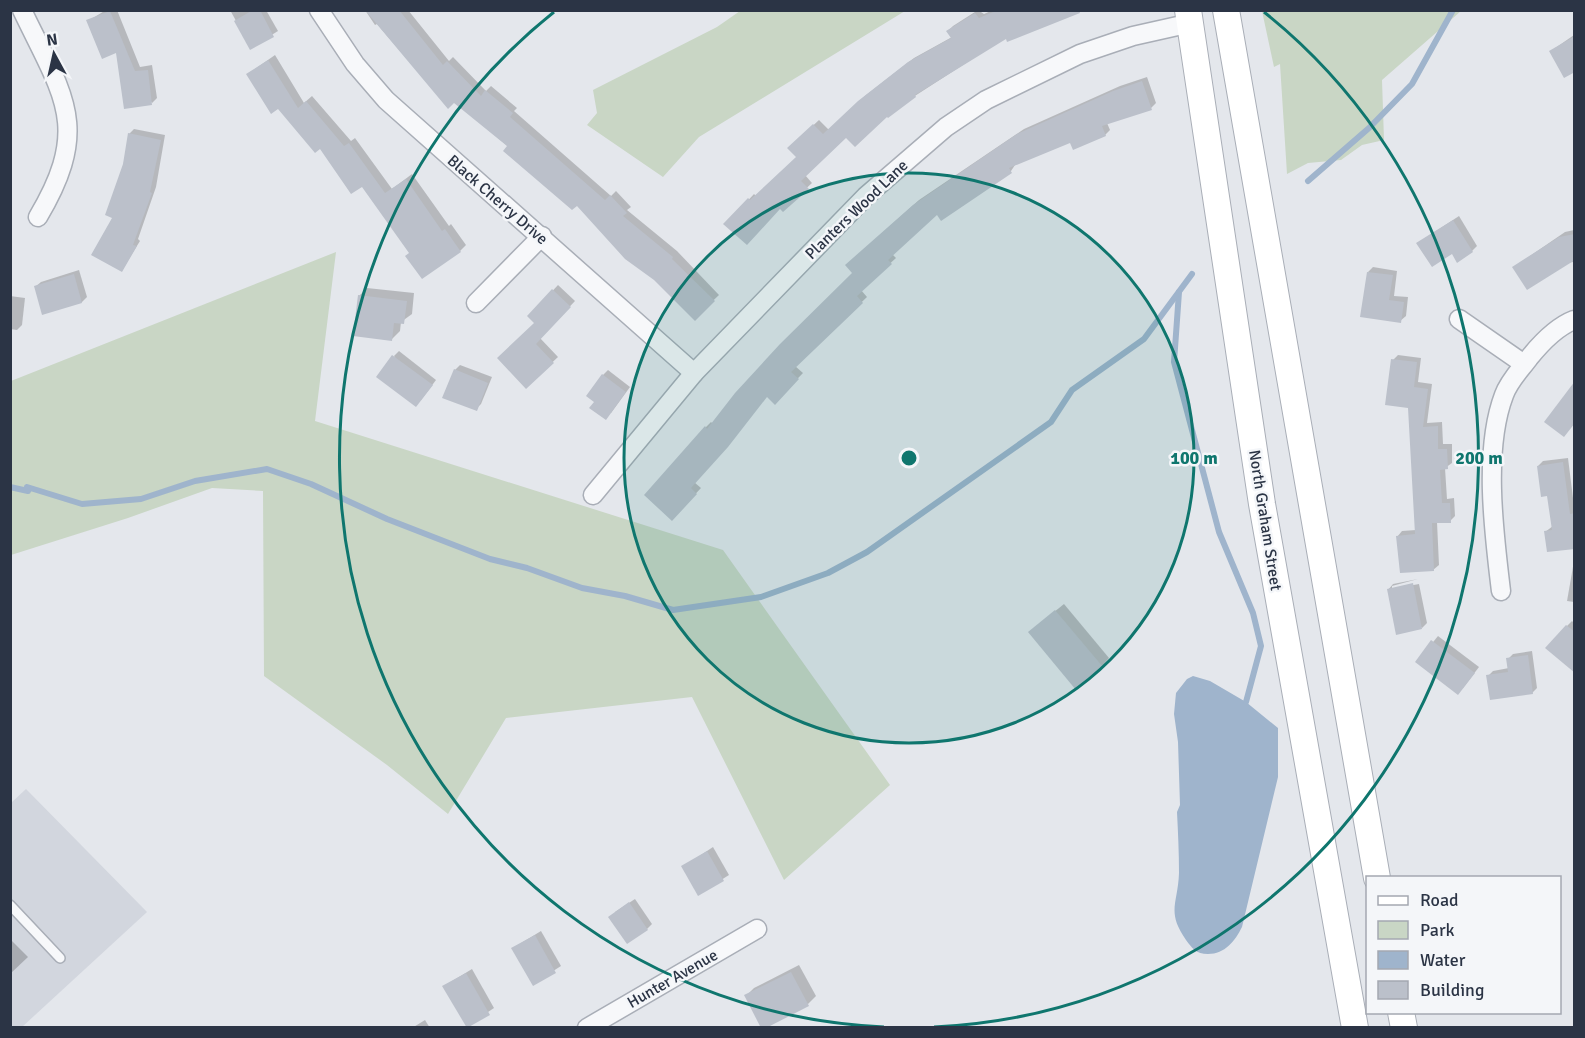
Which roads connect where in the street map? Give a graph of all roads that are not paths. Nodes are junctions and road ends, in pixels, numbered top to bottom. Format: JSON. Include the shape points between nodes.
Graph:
{"nodes":[{"id":1,"x":22,"y":10,"type":"edge"},
{"id":2,"x":319,"y":10,"type":"edge"},
{"id":3,"x":1226,"y":10,"type":"edge"},
{"id":4,"x":10,"y":16,"type":"edge"},
{"id":5,"x":1189,"y":17,"type":"edge"},
{"id":6,"x":38,"y":217,"type":"dead end"},
{"id":7,"x":542,"y":236,"type":"junction"},
{"id":8,"x":476,"y":303,"type":"dead end"},
{"id":9,"x":1460,"y":320,"type":"dead end"},
{"id":10,"x":1575,"y":320,"type":"edge"},
{"id":11,"x":1524,"y":364,"type":"junction"},
{"id":12,"x":694,"y":374,"type":"junction"},
{"id":13,"x":593,"y":495,"type":"dead end"},
{"id":14,"x":1501,"y":591,"type":"dead end"},
{"id":15,"x":1377,"y":876,"type":"edge"},
{"id":16,"x":10,"y":905,"type":"edge"},
{"id":17,"x":757,"y":929,"type":"dead end"},
{"id":18,"x":60,"y":958,"type":"dead end"},
{"id":19,"x":587,"y":1028,"type":"edge"},
{"id":20,"x":1355,"y":1028,"type":"edge"}],
"edges":[{"from":1,"to":4,"type":"street"},
{"from":1,"to":6,"type":"street","via":[[63,98],[68,126],[65,162]]},
{"from":2,"to":7,"type":"street","name":"Black Cherry Drive","via":[[355,64],[386,100]]},
{"from":3,"to":15,"type":"main road"},
{"from":5,"to":12,"type":"street","name":"Planters Wood Lane","via":[[1080,54],[996,95],[946,127],[866,196]]},
{"from":5,"to":20,"type":"main road","name":"North Graham Street","via":[[1262,504]]},
{"from":7,"to":8,"type":"street"},
{"from":7,"to":12,"type":"street","name":"Black Cherry Drive"},
{"from":9,"to":11,"type":"street"},
{"from":10,"to":11,"type":"street","via":[[1542,342]]},
{"from":11,"to":14,"type":"street","via":[[1504,394],[1493,441]]},
{"from":12,"to":13,"type":"street","name":"Planters Wood Lane"},
{"from":16,"to":18,"type":"lane"},
{"from":17,"to":19,"type":"street","name":"Hunter Avenue"}]}
